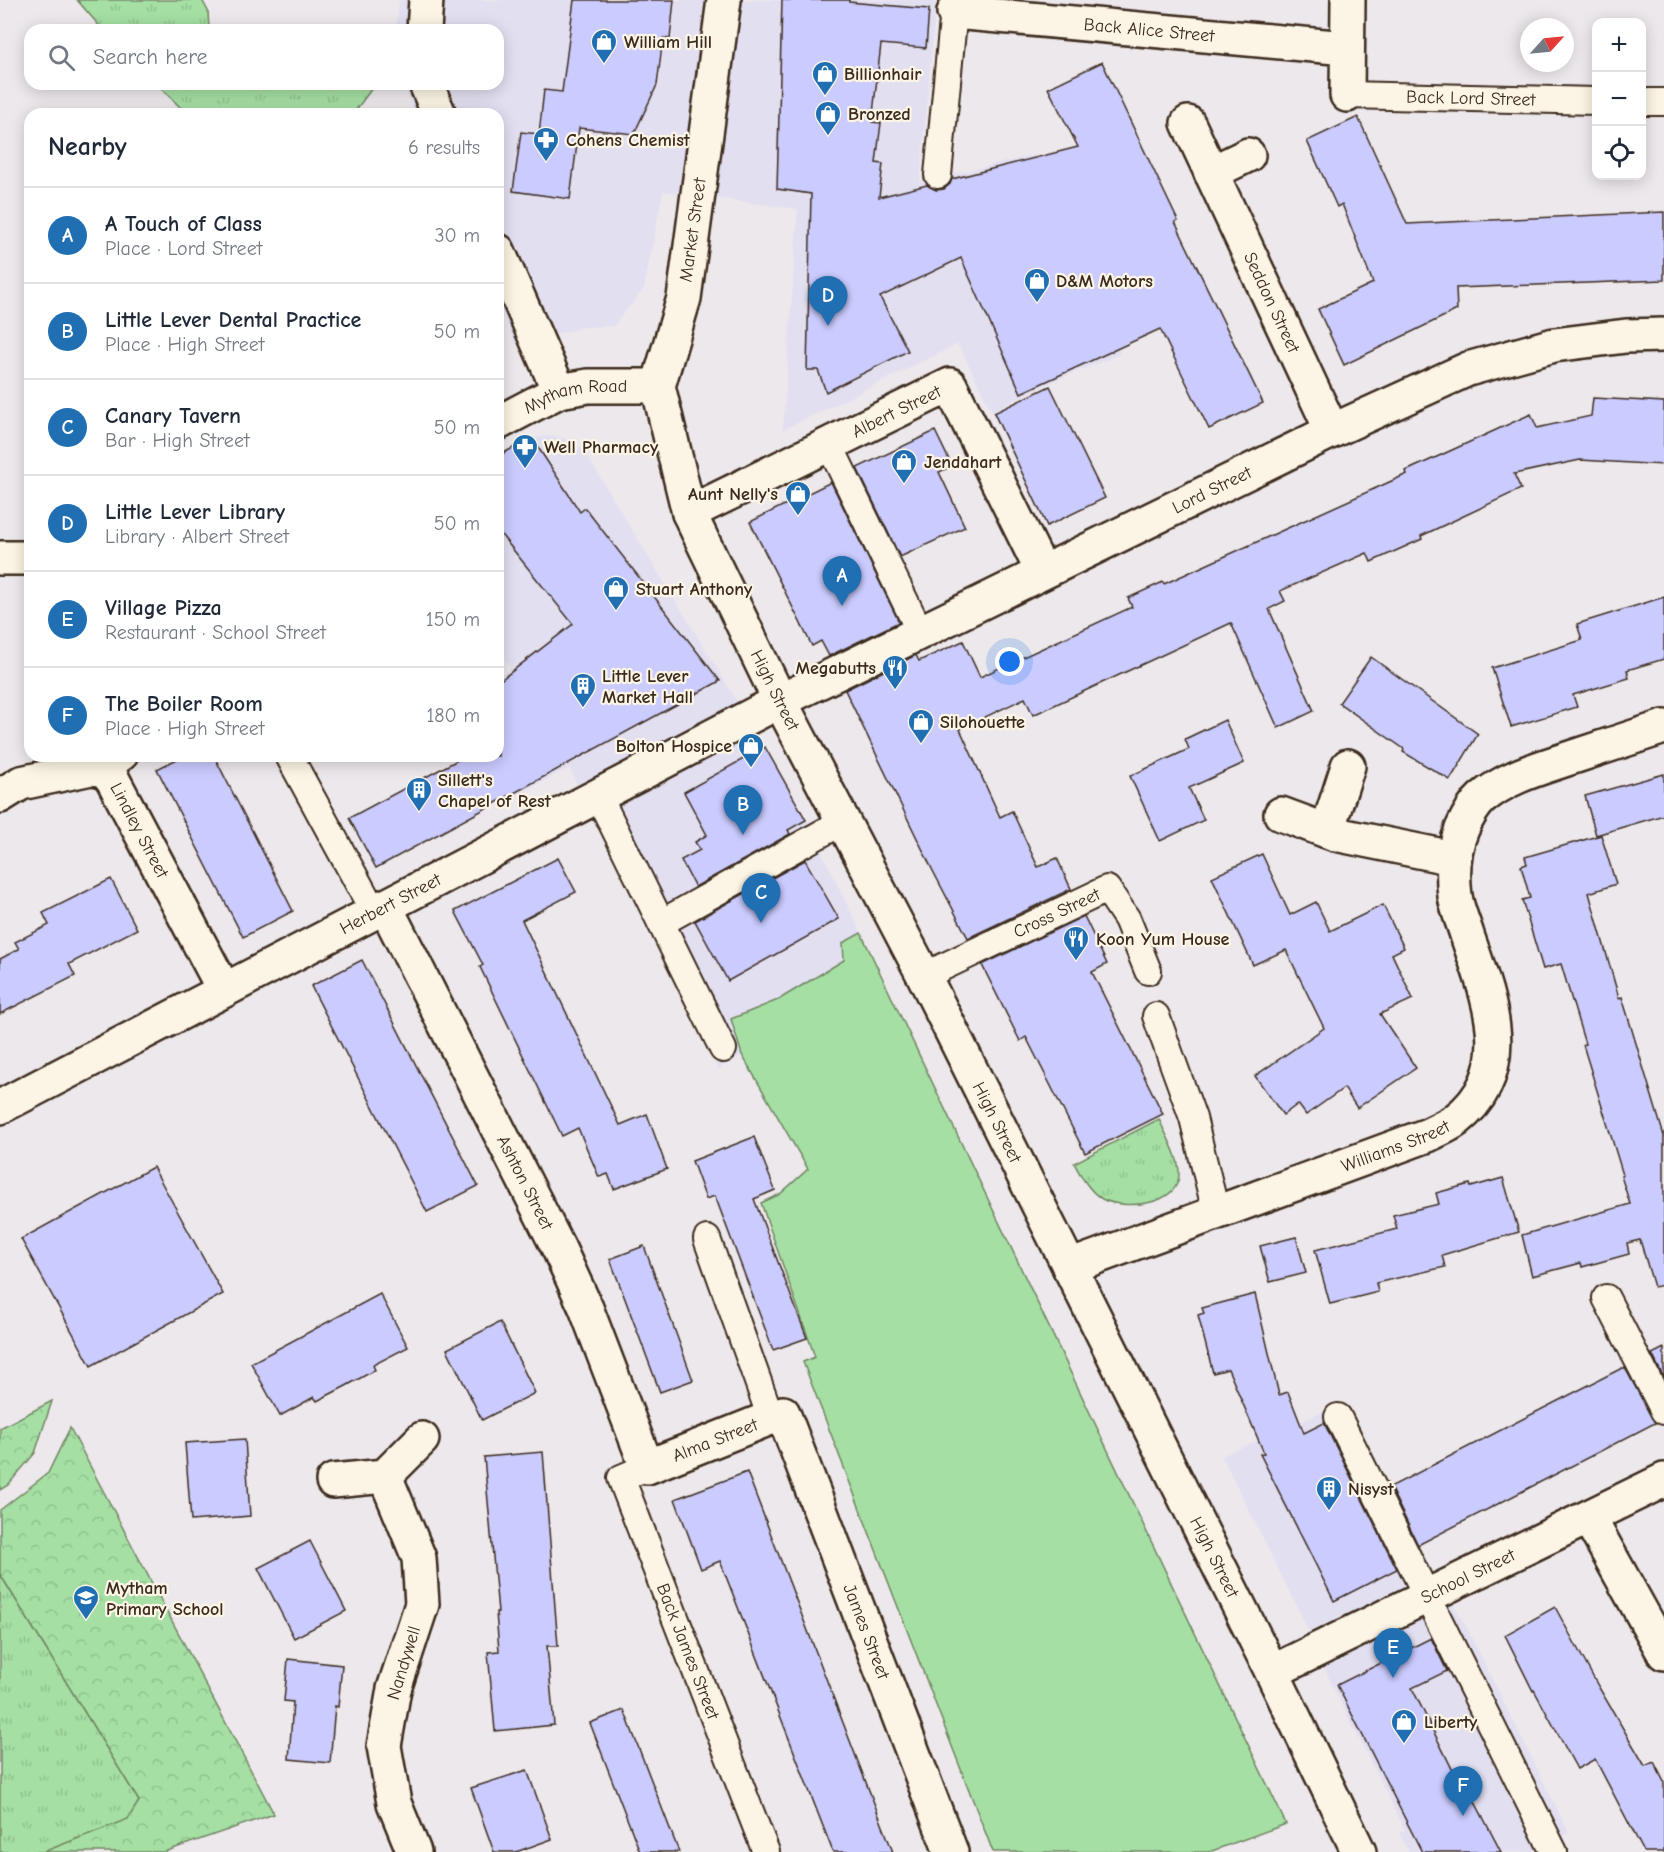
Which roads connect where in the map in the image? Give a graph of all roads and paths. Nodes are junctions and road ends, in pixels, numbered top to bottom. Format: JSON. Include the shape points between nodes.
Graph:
{"nodes":[{"id":1,"x":426,"y":0,"type":"edge"},
{"id":2,"x":723,"y":0,"type":"edge"},
{"id":3,"x":1348,"y":0,"type":"edge"},
{"id":4,"x":954,"y":6,"type":"edge"},
{"id":5,"x":424,"y":24,"type":"edge"},
{"id":6,"x":1346,"y":48,"type":"junction"},
{"id":7,"x":429,"y":90,"type":"edge"},
{"id":8,"x":1347,"y":95,"type":"joint"},
{"id":9,"x":1592,"y":101,"type":"edge"},
{"id":10,"x":1646,"y":102,"type":"edge"},
{"id":11,"x":1664,"y":102,"type":"edge"},
{"id":12,"x":436,"y":108,"type":"edge"},
{"id":13,"x":1188,"y":123,"type":"dead end"},
{"id":14,"x":1248,"y":155,"type":"dead end"},
{"id":15,"x":1211,"y":173,"type":"junction"},
{"id":16,"x":938,"y":175,"type":"dead end"},
{"id":17,"x":504,"y":265,"type":"edge"},
{"id":18,"x":1664,"y":335,"type":"edge"},
{"id":19,"x":658,"y":386,"type":"junction"},
{"id":20,"x":559,"y":392,"type":"junction"},
{"id":21,"x":504,"y":420,"type":"edge"},
{"id":22,"x":1332,"y":431,"type":"junction"},
{"id":23,"x":829,"y":444,"type":"junction"},
{"id":24,"x":689,"y":513,"type":"junction"},
{"id":25,"x":0,"y":558,"type":"edge"},
{"id":26,"x":24,"y":558,"type":"edge"},
{"id":27,"x":1042,"y":571,"type":"junction"},
{"id":28,"x":920,"y":632,"type":"junction"},
{"id":29,"x":780,"y":701,"type":"junction"},
{"id":30,"x":1664,"y":727,"type":"edge"},
{"id":31,"x":293,"y":762,"type":"edge"},
{"id":32,"x":114,"y":763,"type":"edge"},
{"id":33,"x":1348,"y":766,"type":"dead end"},
{"id":34,"x":598,"y":795,"type":"junction"},
{"id":35,"x":0,"y":796,"type":"edge"},
{"id":36,"x":1281,"y":814,"type":"dead end"},
{"id":37,"x":843,"y":822,"type":"junction"},
{"id":38,"x":1327,"y":831,"type":"junction"},
{"id":39,"x":1453,"y":858,"type":"junction"},
{"id":40,"x":380,"y":909,"type":"junction"},
{"id":41,"x":661,"y":923,"type":"junction"},
{"id":42,"x":1148,"y":971,"type":"dead end"},
{"id":43,"x":924,"y":976,"type":"junction"},
{"id":44,"x":224,"y":990,"type":"junction"},
{"id":45,"x":1156,"y":1016,"type":"dead end"},
{"id":46,"x":723,"y":1049,"type":"dead end"},
{"id":47,"x":0,"y":1107,"type":"edge"},
{"id":48,"x":1216,"y":1212,"type":"junction"},
{"id":49,"x":707,"y":1239,"type":"dead end"},
{"id":50,"x":1069,"y":1267,"type":"junction"},
{"id":51,"x":1606,"y":1298,"type":"dead end"},
{"id":52,"x":1664,"y":1411,"type":"edge"},
{"id":53,"x":777,"y":1415,"type":"junction"},
{"id":54,"x":1338,"y":1417,"type":"dead end"},
{"id":55,"x":422,"y":1439,"type":"dead end"},
{"id":56,"x":647,"y":1467,"type":"junction"},
{"id":57,"x":385,"y":1476,"type":"junction"},
{"id":58,"x":1664,"y":1480,"type":"edge"},
{"id":59,"x":333,"y":1481,"type":"dead end"},
{"id":60,"x":1589,"y":1518,"type":"junction"},
{"id":61,"x":1429,"y":1596,"type":"junction"},
{"id":62,"x":1664,"y":1653,"type":"edge"},
{"id":63,"x":1272,"y":1672,"type":"junction"},
{"id":64,"x":414,"y":1852,"type":"edge"},
{"id":65,"x":766,"y":1852,"type":"edge"},
{"id":66,"x":951,"y":1852,"type":"edge"},
{"id":67,"x":1359,"y":1852,"type":"edge"},
{"id":68,"x":1554,"y":1852,"type":"edge"}],
"edges":[{"from":1,"to":5,"type":"street"},
{"from":2,"to":19,"type":"street","name":"Market Street","via":[[684,298]]},
{"from":3,"to":6,"type":"street"},
{"from":4,"to":6,"type":"street","name":"Back Alice Street"},
{"from":4,"to":16,"type":"lane"},
{"from":6,"to":8,"type":"street"},
{"from":7,"to":12,"type":"street"},
{"from":8,"to":9,"type":"lane","name":"Back Lord Street"},
{"from":10,"to":11,"type":"lane"},
{"from":13,"to":15,"type":"street","name":"Seddon Street"},
{"from":14,"to":15,"type":"street"},
{"from":15,"to":22,"type":"street","name":"Seddon Street"},
{"from":17,"to":20,"type":"street"},
{"from":18,"to":22,"type":"street","name":"Lord Street","via":[[1554,345],[1468,369]]},
{"from":19,"to":20,"type":"street","name":"Mytham Road","via":[[588,386]]},
{"from":19,"to":24,"type":"street","name":"High Street"},
{"from":20,"to":21,"type":"street","name":"Mytham Road"},
{"from":22,"to":27,"type":"street","name":"Lord Street"},
{"from":23,"to":24,"type":"street","name":"Albert Street"},
{"from":23,"to":27,"type":"street","name":"Albert Street","via":[[950,385]]},
{"from":23,"to":28,"type":"lane"},
{"from":24,"to":29,"type":"street","name":"High Street"},
{"from":25,"to":26,"type":"street"},
{"from":27,"to":28,"type":"street","name":"Lord Street"},
{"from":28,"to":29,"type":"street","name":"Lord Street"},
{"from":29,"to":34,"type":"street","name":"Herbert Street"},
{"from":29,"to":37,"type":"street","name":"High Street"},
{"from":30,"to":39,"type":"street","name":"Williams Street","via":[[1524,773],[1502,784],[1481,800],[1467,818]]},
{"from":31,"to":40,"type":"lane"},
{"from":32,"to":35,"type":"street","name":"Lindley Street","via":[[21,783]]},
{"from":32,"to":44,"type":"street","name":"Lindley Street","via":[[113,780]]},
{"from":33,"to":38,"type":"street"},
{"from":34,"to":40,"type":"street","name":"Herbert Street"},
{"from":34,"to":41,"type":"lane"},
{"from":36,"to":38,"type":"street"},
{"from":37,"to":41,"type":"lane"},
{"from":37,"to":43,"type":"street","name":"High Street"},
{"from":38,"to":39,"type":"street"},
{"from":39,"to":48,"type":"street","name":"Williams Street","via":[[1455,897],[1490,1002],[1494,1028],[1494,1058],[1474,1102],[1456,1120],[1428,1135]]},
{"from":40,"to":44,"type":"street","name":"Herbert Street"},
{"from":40,"to":56,"type":"street","name":"Ashton Street","via":[[559,1249]]},
{"from":41,"to":46,"type":"lane"},
{"from":42,"to":43,"type":"lane","name":"Cross Street","via":[[1127,919],[1107,889]]},
{"from":43,"to":50,"type":"street","name":"High Street"},
{"from":44,"to":47,"type":"street","name":"Herbert Street"},
{"from":45,"to":48,"type":"lane","via":[[1193,1118]]},
{"from":48,"to":50,"type":"street","name":"Williams Street"},
{"from":49,"to":53,"type":"lane"},
{"from":50,"to":63,"type":"street","name":"High Street"},
{"from":51,"to":52,"type":"lane"},
{"from":53,"to":56,"type":"street","name":"Alma Street"},
{"from":53,"to":66,"type":"street","name":"James Street"},
{"from":54,"to":61,"type":"lane"},
{"from":55,"to":57,"type":"street"},
{"from":56,"to":65,"type":"lane","name":"Back James Street","via":[[621,1478]]},
{"from":57,"to":59,"type":"street"},
{"from":57,"to":64,"type":"street","name":"Nandywell","via":[[418,1558],[422,1604],[394,1689],[384,1746],[394,1803]]},
{"from":58,"to":60,"type":"street","name":"School Street"},
{"from":60,"to":61,"type":"street","name":"School Street"},
{"from":60,"to":62,"type":"street"},
{"from":61,"to":63,"type":"street","name":"School Street"},
{"from":61,"to":68,"type":"lane"},
{"from":63,"to":67,"type":"street","name":"High Street"}]}
